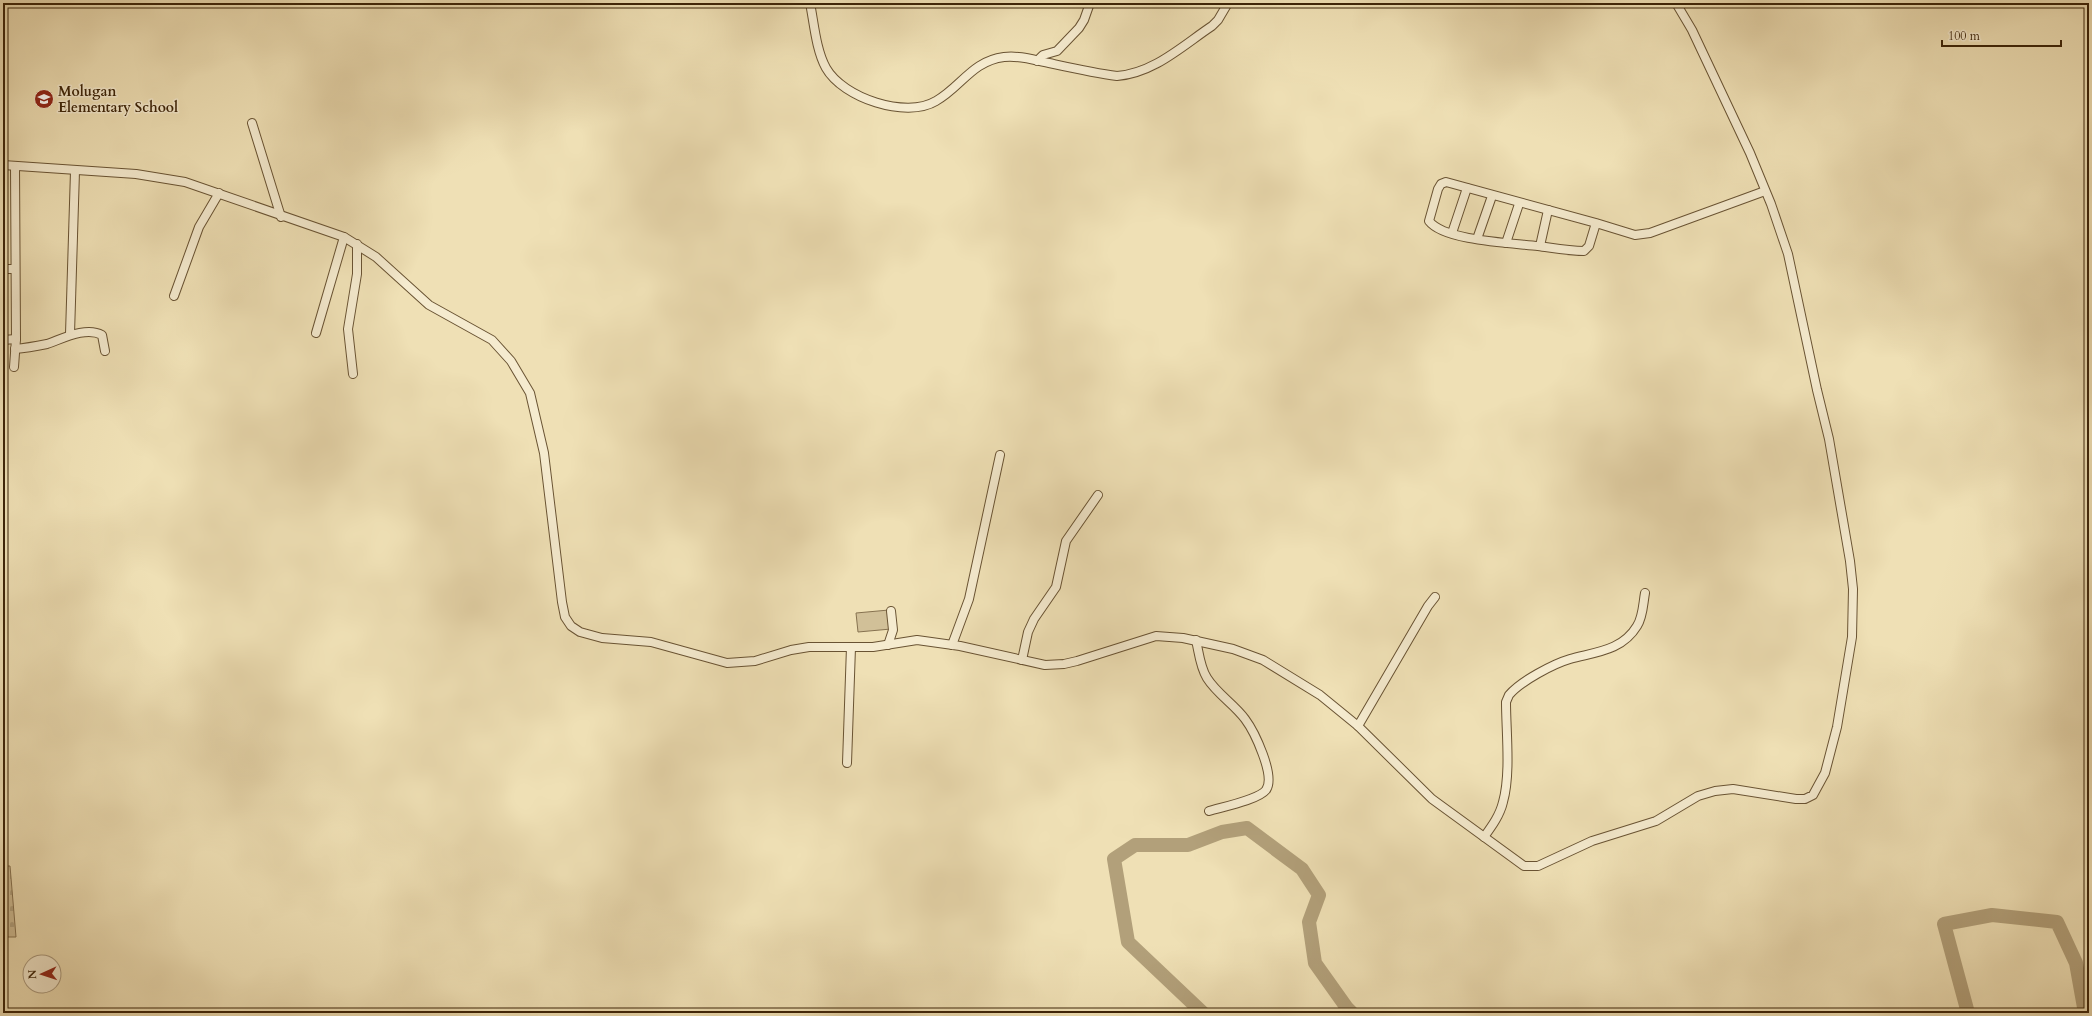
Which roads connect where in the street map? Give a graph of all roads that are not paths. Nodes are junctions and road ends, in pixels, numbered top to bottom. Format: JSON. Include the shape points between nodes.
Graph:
{"nodes":[{"id":1,"x":810,"y":3,"type":"edge"},
{"id":2,"x":1090,"y":3,"type":"edge"},
{"id":3,"x":1228,"y":3,"type":"edge"},
{"id":4,"x":1676,"y":3,"type":"edge"},
{"id":5,"x":1037,"y":61,"type":"junction"},
{"id":6,"x":252,"y":124,"type":"dead end"},
{"id":7,"x":3,"y":165,"type":"edge"},
{"id":8,"x":15,"y":166,"type":"junction"},
{"id":9,"x":75,"y":171,"type":"junction"},
{"id":10,"x":1467,"y":188,"type":"junction"},
{"id":11,"x":1766,"y":191,"type":"junction"},
{"id":12,"x":219,"y":193,"type":"junction"},
{"id":13,"x":1492,"y":196,"type":"junction"},
{"id":14,"x":1519,"y":204,"type":"junction"},
{"id":15,"x":1548,"y":210,"type":"junction"},
{"id":16,"x":281,"y":217,"type":"junction"},
{"id":17,"x":1596,"y":223,"type":"junction"},
{"id":18,"x":1452,"y":233,"type":"junction"},
{"id":19,"x":344,"y":237,"type":"junction"},
{"id":20,"x":1477,"y":239,"type":"junction"},
{"id":21,"x":1506,"y":243,"type":"junction"},
{"id":22,"x":357,"y":244,"type":"junction"},
{"id":23,"x":1540,"y":246,"type":"junction"},
{"id":24,"x":3,"y":269,"type":"edge"},
{"id":25,"x":15,"y":269,"type":"junction"},
{"id":26,"x":174,"y":296,"type":"dead end"},
{"id":27,"x":316,"y":332,"type":"dead end"},
{"id":28,"x":70,"y":334,"type":"junction"},
{"id":29,"x":16,"y":339,"type":"junction"},
{"id":30,"x":3,"y":340,"type":"edge"},
{"id":31,"x":15,"y":349,"type":"junction"},
{"id":32,"x":105,"y":351,"type":"dead end"},
{"id":33,"x":14,"y":368,"type":"dead end"},
{"id":34,"x":353,"y":374,"type":"dead end"},
{"id":35,"x":1000,"y":455,"type":"dead end"},
{"id":36,"x":1098,"y":495,"type":"dead end"},
{"id":37,"x":1645,"y":593,"type":"dead end"},
{"id":38,"x":1435,"y":597,"type":"dead end"},
{"id":39,"x":891,"y":611,"type":"dead end"},
{"id":40,"x":1196,"y":640,"type":"junction"},
{"id":41,"x":888,"y":645,"type":"junction"},
{"id":42,"x":952,"y":645,"type":"junction"},
{"id":43,"x":851,"y":647,"type":"junction"},
{"id":44,"x":1022,"y":660,"type":"junction"},
{"id":45,"x":1358,"y":726,"type":"junction"},
{"id":46,"x":847,"y":764,"type":"dead end"},
{"id":47,"x":1209,"y":812,"type":"dead end"},
{"id":48,"x":1484,"y":838,"type":"junction"}],
"edges":[{"from":1,"to":5,"type":"street","via":[[825,67],[834,78],[868,100],[897,106],[925,106],[944,95],[968,73],[987,62],[1004,57]]},
{"from":2,"to":5,"type":"street","via":[[1079,28],[1057,51],[1043,54]]},
{"from":3,"to":5,"type":"street","via":[[1212,26],[1163,60],[1132,75],[1106,74]]},
{"from":4,"to":11,"type":"street","via":[[1721,92]]},
{"from":6,"to":16,"type":"street"},
{"from":7,"to":8,"type":"street"},
{"from":8,"to":9,"type":"street"},
{"from":8,"to":25,"type":"street"},
{"from":9,"to":12,"type":"street","via":[[159,177]]},
{"from":9,"to":28,"type":"street"},
{"from":10,"to":13,"type":"street"},
{"from":10,"to":18,"type":"street"},
{"from":10,"to":18,"type":"street","via":[[1446,182],[1438,189],[1429,221]]},
{"from":11,"to":17,"type":"street","via":[[1643,235],[1628,234]]},
{"from":11,"to":48,"type":"street","via":[[1788,254],[1829,439],[1852,575],[1852,636],[1837,727],[1825,772],[1813,795],[1805,799],[1733,789],[1715,791],[1698,796],[1656,821],[1592,841],[1538,866],[1524,866]]},
{"from":12,"to":16,"type":"street"},
{"from":12,"to":26,"type":"street","via":[[199,227]]},
{"from":13,"to":14,"type":"street"},
{"from":13,"to":20,"type":"street"},
{"from":14,"to":15,"type":"street"},
{"from":14,"to":21,"type":"street"},
{"from":15,"to":17,"type":"street"},
{"from":15,"to":23,"type":"street"},
{"from":16,"to":19,"type":"street"},
{"from":17,"to":23,"type":"street","via":[[1589,246],[1584,252]]},
{"from":18,"to":20,"type":"street"},
{"from":19,"to":22,"type":"street"},
{"from":19,"to":27,"type":"street"},
{"from":20,"to":21,"type":"street"},
{"from":21,"to":23,"type":"street"},
{"from":22,"to":34,"type":"street","via":[[357,274],[348,329]]},
{"from":22,"to":43,"type":"street","via":[[376,257],[429,305],[492,340],[501,348],[522,378],[530,393],[544,453],[562,602],[565,617],[571,626],[591,636],[651,642],[727,663],[755,661],[809,647]]},
{"from":24,"to":25,"type":"street"},
{"from":25,"to":29,"type":"street"},
{"from":28,"to":31,"type":"street","via":[[47,344]]},
{"from":28,"to":32,"type":"street","via":[[100,334]]},
{"from":29,"to":30,"type":"street"},
{"from":29,"to":31,"type":"street"},
{"from":31,"to":33,"type":"street"},
{"from":35,"to":42,"type":"street","via":[[969,599]]},
{"from":36,"to":44,"type":"street","via":[[1066,541],[1056,588],[1034,619],[1028,632]]},
{"from":37,"to":48,"type":"street","via":[[1638,626],[1615,647],[1556,664],[1509,695],[1506,702],[1504,802]]},
{"from":38,"to":45,"type":"street"},
{"from":39,"to":41,"type":"street","via":[[893,630]]},
{"from":40,"to":44,"type":"street","via":[[1170,636],[1146,638],[1064,664],[1045,665]]},
{"from":40,"to":45,"type":"street","via":[[1263,660],[1320,695]]},
{"from":40,"to":47,"type":"street","via":[[1200,663],[1206,677],[1245,719],[1260,746],[1269,781],[1266,790],[1254,798]]},
{"from":41,"to":42,"type":"street","via":[[917,640]]},
{"from":41,"to":43,"type":"street"},
{"from":42,"to":44,"type":"street"},
{"from":43,"to":46,"type":"street"},
{"from":45,"to":48,"type":"street","via":[[1432,799]]}]}
